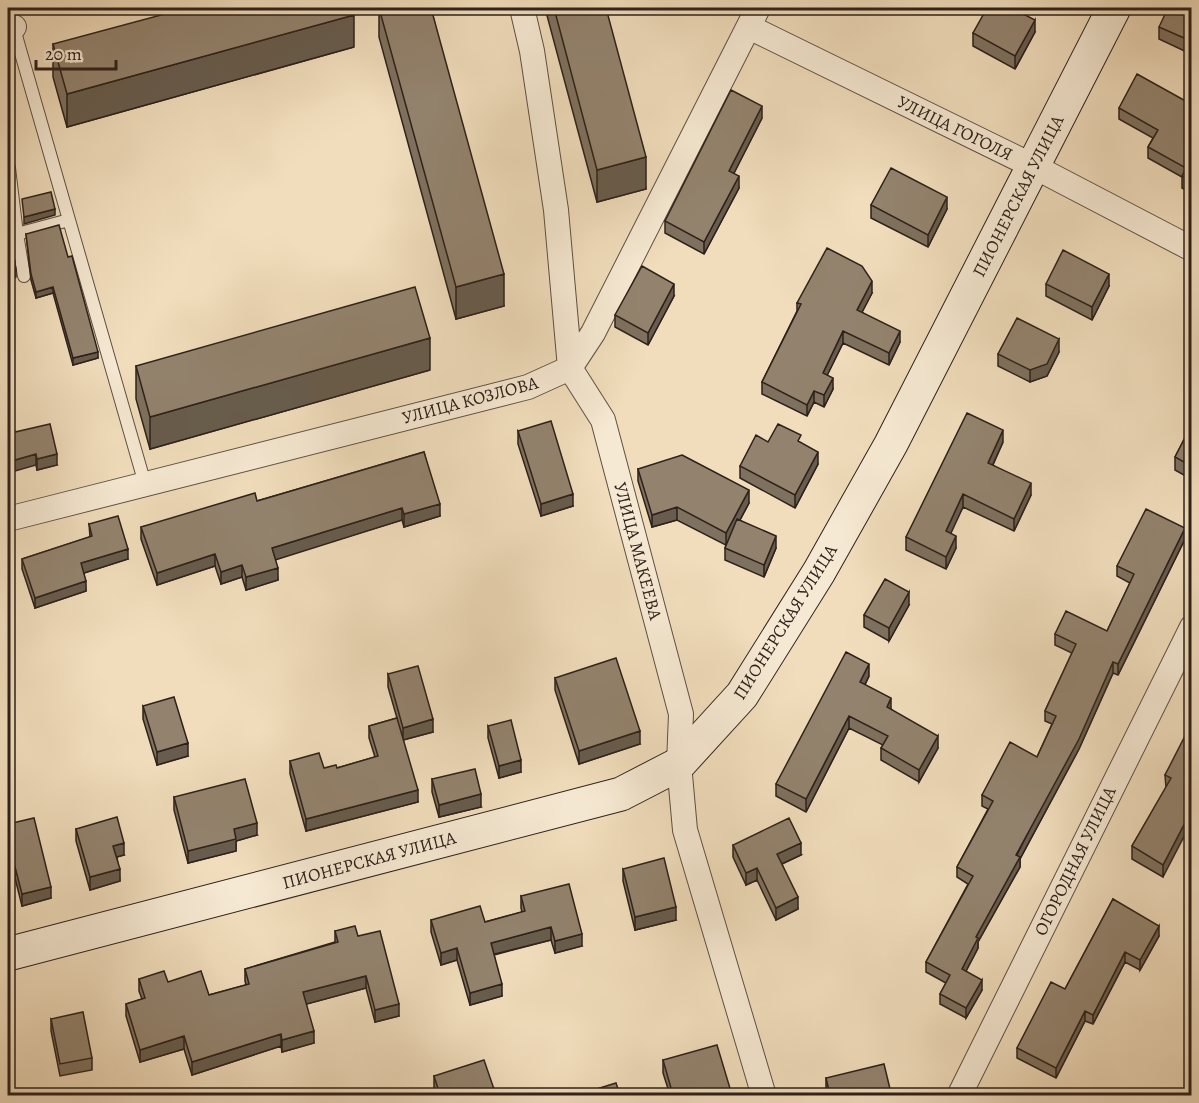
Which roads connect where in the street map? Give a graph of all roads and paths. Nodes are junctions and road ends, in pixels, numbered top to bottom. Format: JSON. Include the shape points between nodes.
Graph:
{"nodes":[{"id":1,"x":522,"y":8,"type":"edge"},
{"id":2,"x":1114,"y":8,"type":"edge"},
{"id":3,"x":754,"y":17,"type":"edge"},
{"id":4,"x":10,"y":21,"type":"edge"},
{"id":5,"x":1033,"y":166,"type":"junction"},
{"id":6,"x":9,"y":168,"type":"dead end"},
{"id":7,"x":69,"y":220,"type":"junction"},
{"id":8,"x":17,"y":234,"type":"junction"},
{"id":9,"x":1191,"y":249,"type":"edge"},
{"id":10,"x":24,"y":276,"type":"dead end"},
{"id":11,"x":570,"y":369,"type":"junction"},
{"id":12,"x":145,"y":484,"type":"junction"},
{"id":13,"x":8,"y":519,"type":"edge"},
{"id":14,"x":1191,"y":627,"type":"edge"},
{"id":15,"x":679,"y":764,"type":"junction"},
{"id":16,"x":8,"y":954,"type":"edge"},
{"id":17,"x":764,"y":1095,"type":"edge"},
{"id":18,"x":959,"y":1095,"type":"edge"}],
"edges":[{"from":1,"to":11,"type":"street","name":"УЛИЦА МАКЕЕВА","via":[[556,210]]},
{"from":2,"to":5,"type":"street","name":"ПИОНЕРСКАЯ УЛИЦА"},
{"from":3,"to":5,"type":"street","name":"УЛИЦА ГОГОЛЯ"},
{"from":3,"to":11,"type":"street","via":[[593,333]]},
{"from":4,"to":7,"type":"lane"},
{"from":5,"to":9,"type":"street","name":"УЛИЦА ГОГОЛЯ"},
{"from":5,"to":15,"type":"street","name":"ПИОНЕРСКАЯ УЛИЦА","via":[[891,444],[819,572],[742,694]]},
{"from":6,"to":8,"type":"lane"},
{"from":7,"to":8,"type":"lane"},
{"from":7,"to":12,"type":"lane"},
{"from":8,"to":10,"type":"lane"},
{"from":11,"to":12,"type":"street","name":"УЛИЦА КОЗЛОВА","via":[[528,387]]},
{"from":11,"to":15,"type":"street","name":"УЛИЦА МАКЕЕВА","via":[[603,420],[681,714]]},
{"from":12,"to":13,"type":"street","name":"УЛИЦА КОЗЛОВА"},
{"from":14,"to":18,"type":"street","name":"ОГОРОДНАЯ УЛИЦА"},
{"from":15,"to":16,"type":"street","name":"ПИОНЕРСКАЯ УЛИЦА","via":[[621,794]]},
{"from":15,"to":17,"type":"street","name":"УЛИЦА МАКЕЕВА","via":[[685,830]]}]}
